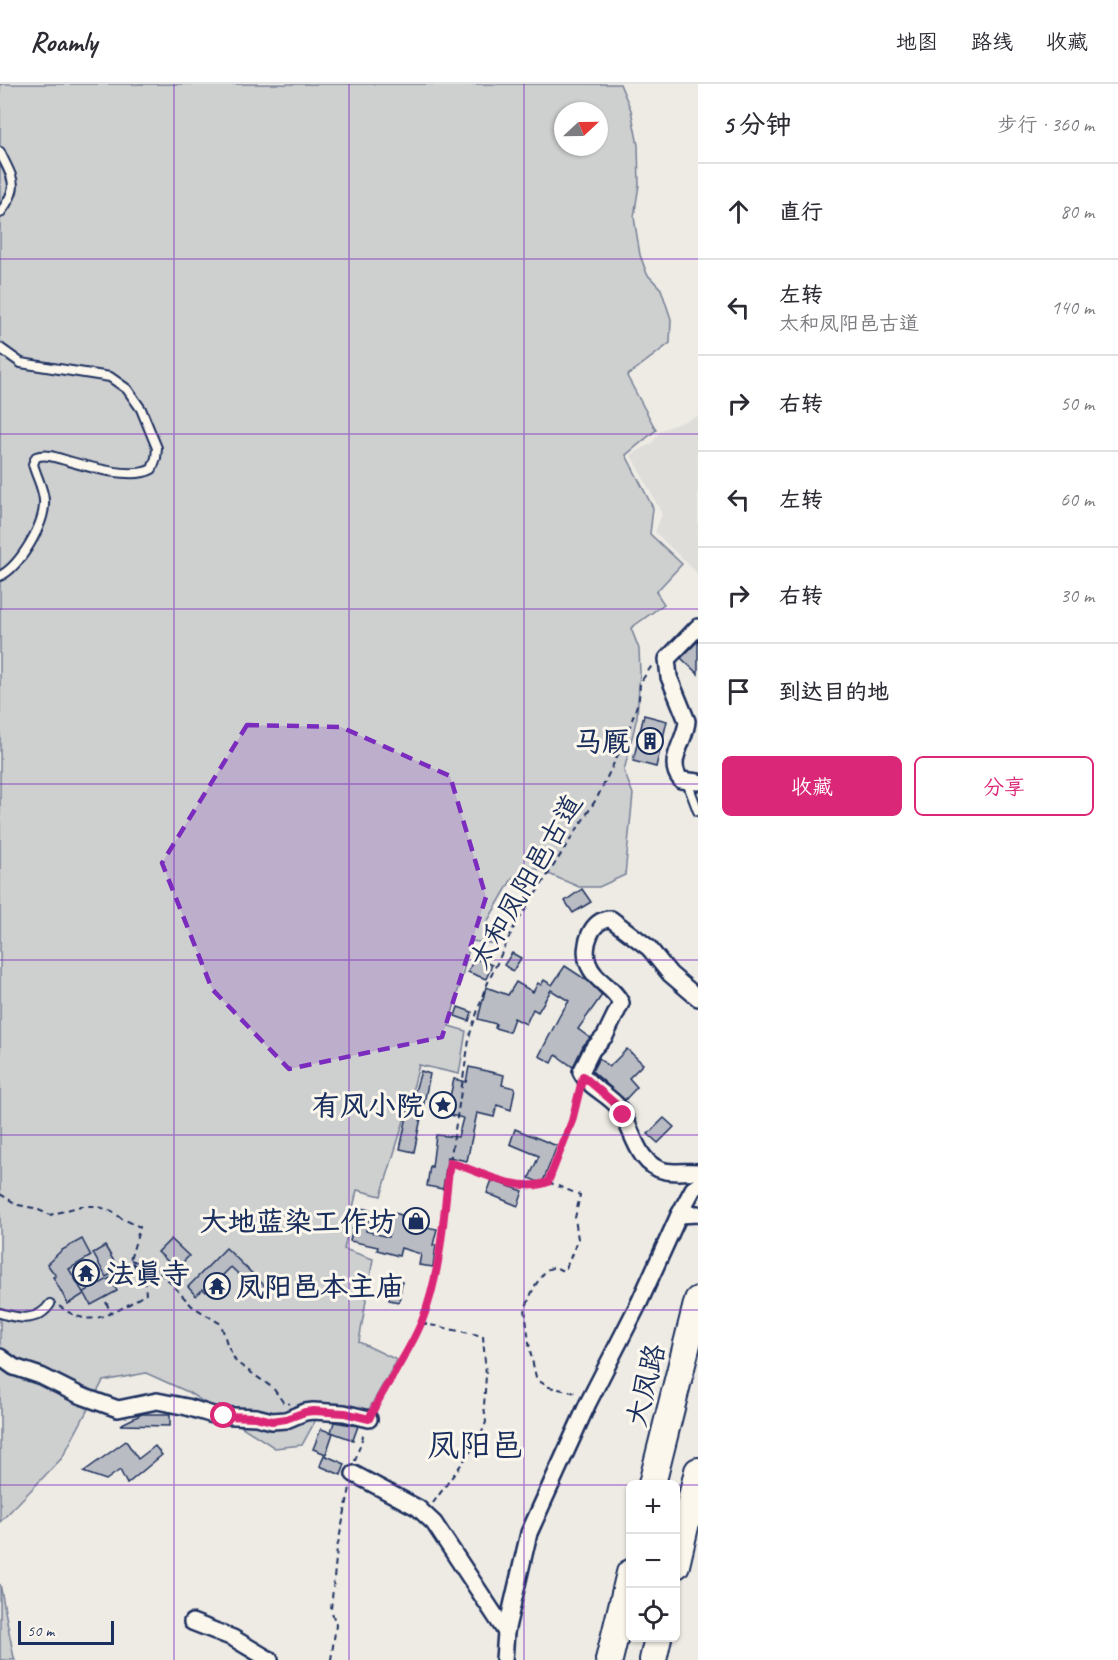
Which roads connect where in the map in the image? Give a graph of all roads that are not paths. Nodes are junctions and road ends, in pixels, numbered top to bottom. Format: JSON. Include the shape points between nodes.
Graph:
{"nodes":[{"id":1,"x":0,"y":152,"type":"edge"},
{"id":2,"x":0,"y":213,"type":"edge"},
{"id":3,"x":0,"y":348,"type":"edge"},
{"id":4,"x":0,"y":576,"type":"edge"},
{"id":5,"x":698,"y":627,"type":"edge"},
{"id":6,"x":692,"y":782,"type":"edge"},
{"id":7,"x":698,"y":811,"type":"edge"},
{"id":8,"x":698,"y":998,"type":"edge"},
{"id":9,"x":698,"y":1172,"type":"edge"},
{"id":10,"x":698,"y":1185,"type":"edge"},
{"id":11,"x":698,"y":1214,"type":"edge"},
{"id":12,"x":679,"y":1215,"type":"junction"},
{"id":13,"x":698,"y":1300,"type":"edge"},
{"id":14,"x":50,"y":1304,"type":"road end"},
{"id":15,"x":0,"y":1313,"type":"edge"},
{"id":16,"x":0,"y":1357,"type":"edge"},
{"id":17,"x":369,"y":1419,"type":"road end"},
{"id":18,"x":698,"y":1471,"type":"edge"},
{"id":19,"x":354,"y":1474,"type":"road end"},
{"id":20,"x":653,"y":1480,"type":"edge"},
{"id":21,"x":680,"y":1545,"type":"edge"},
{"id":22,"x":626,"y":1588,"type":"edge"},
{"id":23,"x":192,"y":1622,"type":"dead end"},
{"id":24,"x":506,"y":1632,"type":"junction"},
{"id":25,"x":657,"y":1642,"type":"edge"},
{"id":26,"x":270,"y":1660,"type":"edge"},
{"id":27,"x":504,"y":1660,"type":"edge"},
{"id":28,"x":609,"y":1660,"type":"edge"},
{"id":29,"x":653,"y":1660,"type":"edge"}],
"edges":[{"from":1,"to":2,"type":"lane","via":[[14,186]]},
{"from":3,"to":4,"type":"lane","via":[[21,363],[115,380],[134,396],[157,448],[152,469],[139,473],[88,467],[45,455],[36,457],[33,464],[43,494],[42,516],[37,532],[15,565]]},
{"from":5,"to":6,"type":"street","via":[[667,659],[669,677],[687,721],[675,762],[676,773],[681,780]]},
{"from":6,"to":7,"type":"lane"},
{"from":8,"to":9,"type":"street","via":[[648,948],[611,919],[604,919],[590,934],[588,964],[621,1003],[581,1072],[618,1106],[642,1155],[650,1163],[664,1171]]},
{"from":10,"to":12,"type":"street"},
{"from":11,"to":12,"type":"street"},
{"from":12,"to":24,"type":"street","via":[[529,1533]]},
{"from":13,"to":20,"type":"highway","name":"大凤路"},
{"from":14,"to":15,"type":"lane","via":[[45,1312],[27,1318]]},
{"from":16,"to":17,"type":"street","via":[[14,1367],[118,1409],[157,1401],[213,1415],[272,1421],[305,1412],[345,1413]]},
{"from":18,"to":21,"type":"highway"},
{"from":19,"to":24,"type":"street","via":[[418,1508],[434,1523]]},
{"from":22,"to":28,"type":"highway"},
{"from":23,"to":26,"type":"street","via":[[233,1638]]},
{"from":24,"to":27,"type":"street"},
{"from":25,"to":29,"type":"highway"}]}
